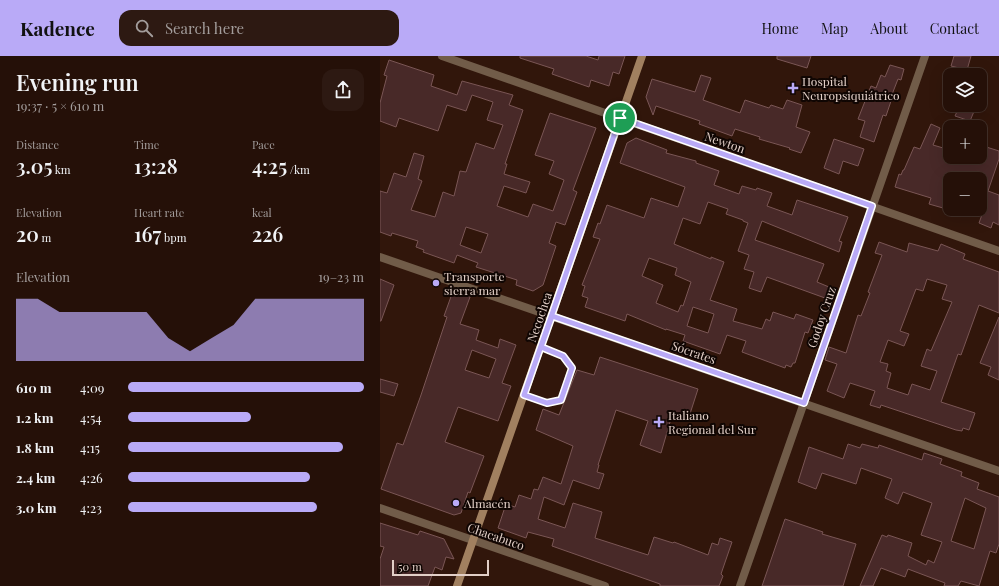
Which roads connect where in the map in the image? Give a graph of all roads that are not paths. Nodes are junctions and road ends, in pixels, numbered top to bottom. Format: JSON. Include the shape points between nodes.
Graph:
{"nodes":[{"id":1,"x":442,"y":56,"type":"edge"},
{"id":2,"x":642,"y":56,"type":"edge"},
{"id":3,"x":925,"y":56,"type":"edge"},
{"id":4,"x":620,"y":118,"type":"junction"},
{"id":5,"x":872,"y":206,"type":"junction"},
{"id":6,"x":999,"y":251,"type":"edge"},
{"id":7,"x":380,"y":257,"type":"edge"},
{"id":8,"x":552,"y":316,"type":"junction"},
{"id":9,"x":541,"y":347,"type":"junction"},
{"id":10,"x":524,"y":395,"type":"junction"},
{"id":11,"x":804,"y":403,"type":"junction"},
{"id":12,"x":999,"y":471,"type":"edge"},
{"id":13,"x":380,"y":508,"type":"edge"},
{"id":14,"x":473,"y":541,"type":"junction"},
{"id":15,"x":457,"y":586,"type":"edge"},
{"id":16,"x":605,"y":586,"type":"edge"},
{"id":17,"x":740,"y":586,"type":"edge"}],
"edges":[{"from":1,"to":4,"type":"street","name":"Newton"},
{"from":2,"to":4,"type":"main road","name":"Necochea"},
{"from":3,"to":5,"type":"street","name":"Godoy Cruz"},
{"from":4,"to":5,"type":"street","name":"Newton"},
{"from":4,"to":8,"type":"main road","name":"Necochea"},
{"from":5,"to":6,"type":"street","name":"Newton"},
{"from":5,"to":11,"type":"street","name":"Godoy Cruz"},
{"from":7,"to":8,"type":"street","name":"Sócrates"},
{"from":8,"to":9,"type":"main road","name":"Necochea"},
{"from":8,"to":11,"type":"street","name":"Sócrates"},
{"from":9,"to":10,"type":"main road","name":"Necochea"},
{"from":9,"to":10,"type":"lane","via":[[563,356],[572,368],[561,400],[547,403]]},
{"from":10,"to":14,"type":"main road","name":"Necochea"},
{"from":11,"to":12,"type":"street","name":"Sócrates"},
{"from":11,"to":17,"type":"street","name":"Godoy Cruz"},
{"from":13,"to":14,"type":"street","name":"Chacabuco"},
{"from":14,"to":15,"type":"main road","name":"Necochea"},
{"from":14,"to":16,"type":"street","name":"Chacabuco"}]}
